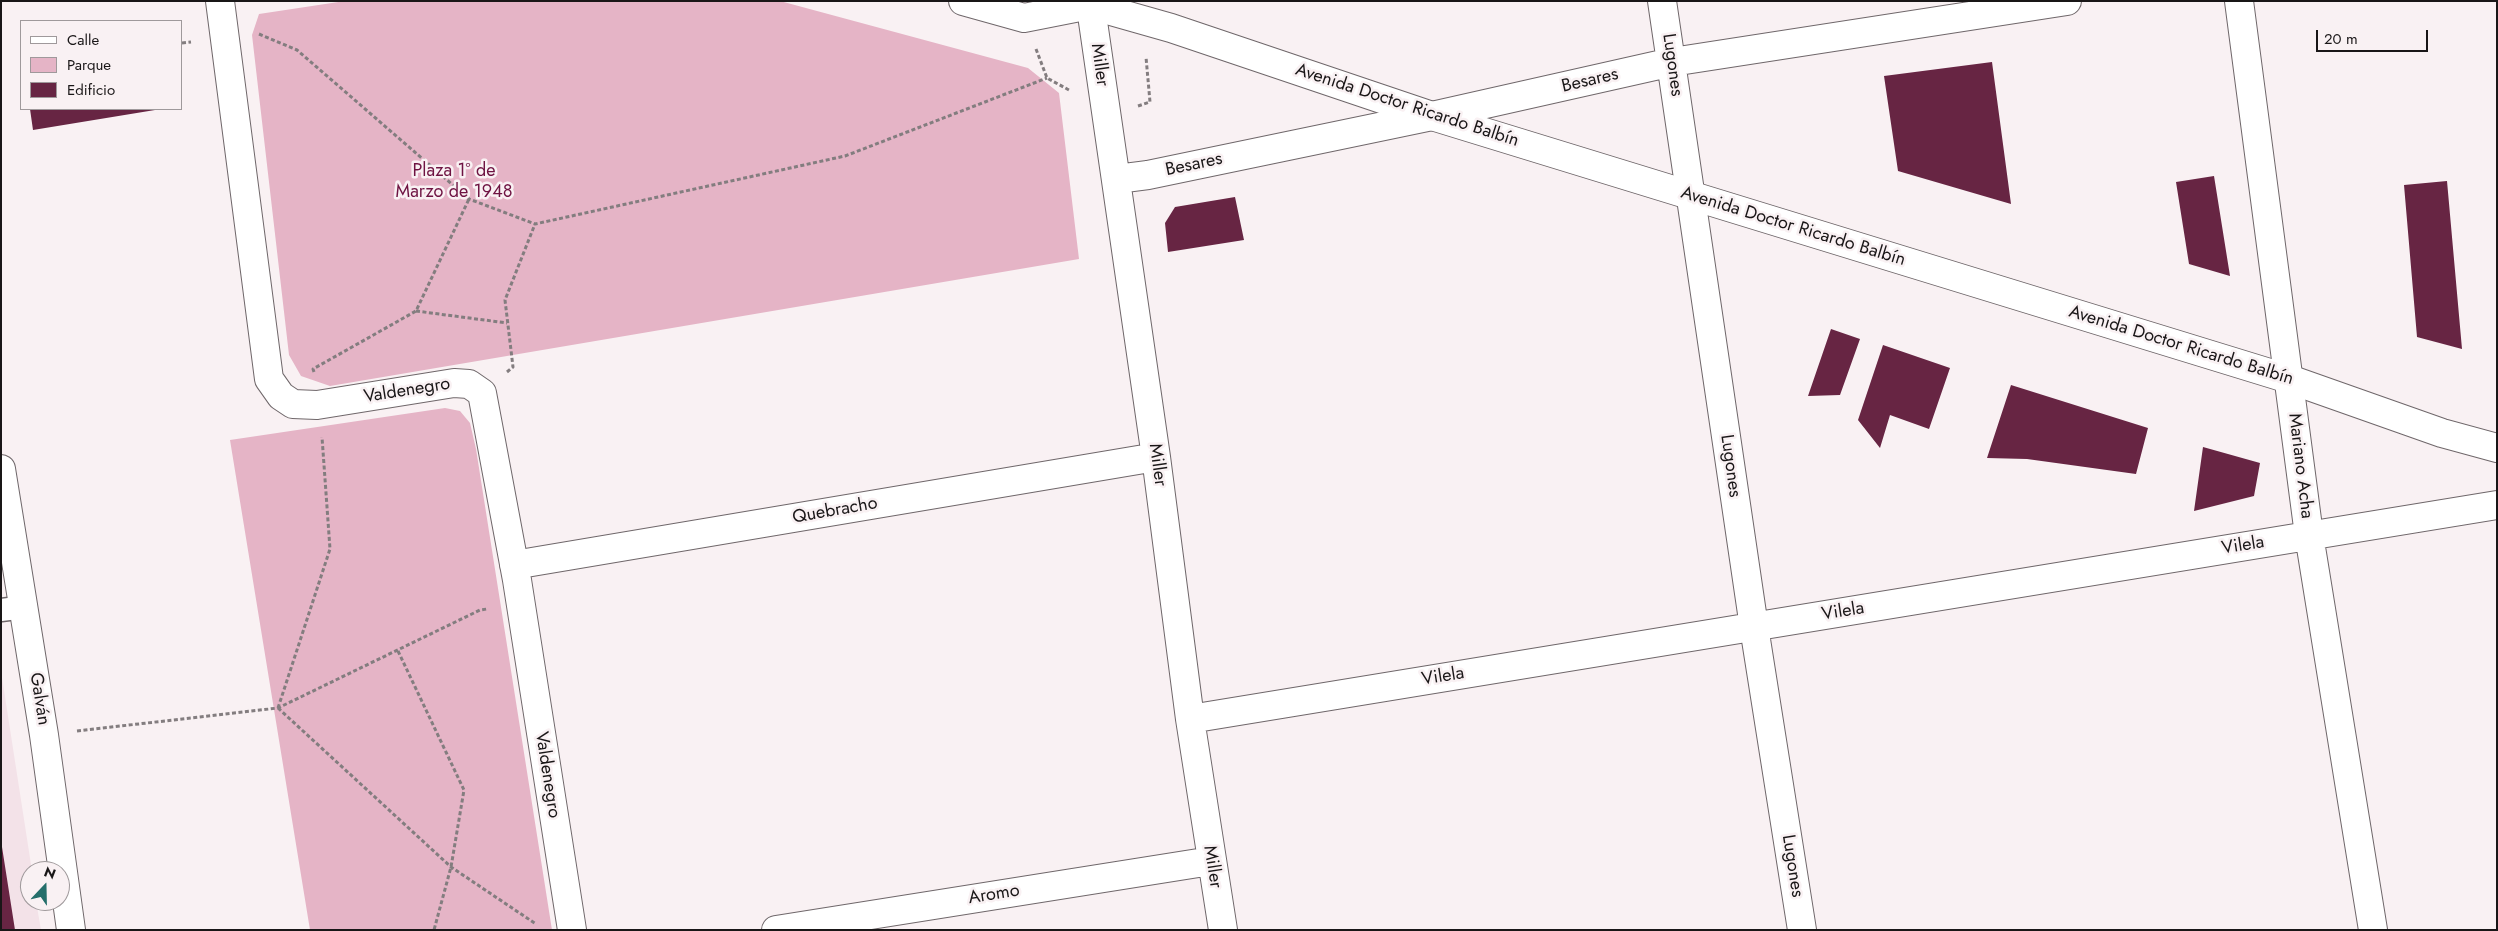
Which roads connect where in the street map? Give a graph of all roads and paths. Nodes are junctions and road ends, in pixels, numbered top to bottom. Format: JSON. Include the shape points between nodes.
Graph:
{"nodes":[{"id":1,"x":220,"y":1,"type":"edge"},
{"id":2,"x":962,"y":1,"type":"edge"},
{"id":3,"x":1662,"y":1,"type":"edge"},
{"id":4,"x":2067,"y":1,"type":"edge"},
{"id":5,"x":2239,"y":1,"type":"edge"},
{"id":6,"x":1088,"y":3,"type":"edge"},
{"id":7,"x":224,"y":37,"type":"junction"},
{"id":8,"x":182,"y":43,"type":"dead end"},
{"id":9,"x":1672,"y":62,"type":"junction"},
{"id":10,"x":1047,"y":78,"type":"dead end"},
{"id":11,"x":1432,"y":116,"type":"junction"},
{"id":12,"x":1117,"y":179,"type":"junction"},
{"id":13,"x":1690,"y":196,"type":"junction"},
{"id":14,"x":469,"y":199,"type":"junction"},
{"id":15,"x":535,"y":224,"type":"junction"},
{"id":16,"x":416,"y":311,"type":"junction"},
{"id":17,"x":507,"y":323,"type":"junction"},
{"id":18,"x":2289,"y":379,"type":"junction"},
{"id":19,"x":482,"y":393,"type":"junction"},
{"id":20,"x":318,"y":405,"type":"junction"},
{"id":21,"x":2497,"y":448,"type":"edge"},
{"id":22,"x":1156,"y":457,"type":"junction"},
{"id":23,"x":1,"y":469,"type":"edge"},
{"id":24,"x":2497,"y":505,"type":"edge"},
{"id":25,"x":2309,"y":535,"type":"junction"},
{"id":26,"x":514,"y":566,"type":"junction"},
{"id":27,"x":520,"y":604,"type":"junction"},
{"id":28,"x":13,"y":608,"type":"edge"},
{"id":29,"x":1754,"y":627,"type":"junction"},
{"id":30,"x":398,"y":651,"type":"junction"},
{"id":31,"x":278,"y":708,"type":"junction"},
{"id":32,"x":1190,"y":719,"type":"junction"},
{"id":33,"x":44,"y":735,"type":"junction"},
{"id":34,"x":1211,"y":861,"type":"junction"},
{"id":35,"x":451,"y":867,"type":"junction"},
{"id":36,"x":71,"y":930,"type":"edge"},
{"id":37,"x":434,"y":930,"type":"edge"},
{"id":38,"x":544,"y":930,"type":"edge"},
{"id":39,"x":572,"y":930,"type":"edge"},
{"id":40,"x":776,"y":930,"type":"edge"},
{"id":41,"x":1223,"y":930,"type":"edge"},
{"id":42,"x":1802,"y":930,"type":"edge"},
{"id":43,"x":2373,"y":930,"type":"edge"}],
"edges":[{"from":1,"to":7,"type":"street","name":"Valdenegro"},
{"from":2,"to":6,"type":"street","name":"Avenida Doctor Ricardo Balbín","via":[[1024,18]]},
{"from":3,"to":9,"type":"street","name":"Lugones"},
{"from":4,"to":9,"type":"street","name":"Besares"},
{"from":5,"to":18,"type":"street","name":"Mariano Acha"},
{"from":6,"to":11,"type":"street","name":"Avenida Doctor Ricardo Balbín"},
{"from":6,"to":12,"type":"street","name":"Miller"},
{"from":7,"to":8,"type":"path"},
{"from":7,"to":14,"type":"path","via":[[254,33],[297,50]]},
{"from":7,"to":20,"type":"street","name":"Valdenegro","via":[[269,379],[281,396],[293,404]]},
{"from":9,"to":11,"type":"street","name":"Besares"},
{"from":9,"to":13,"type":"street","name":"Lugones"},
{"from":10,"to":15,"type":"path","via":[[845,156]]},
{"from":11,"to":12,"type":"street","name":"Besares"},
{"from":11,"to":13,"type":"street","name":"Avenida Doctor Ricardo Balbín"},
{"from":12,"to":22,"type":"street","name":"Miller"},
{"from":13,"to":18,"type":"street","name":"Avenida Doctor Ricardo Balbín"},
{"from":13,"to":29,"type":"street","name":"Lugones"},
{"from":14,"to":15,"type":"path"},
{"from":14,"to":16,"type":"path"},
{"from":15,"to":17,"type":"path","via":[[505,300]]},
{"from":16,"to":17,"type":"path"},
{"from":16,"to":20,"type":"path","via":[[313,369]]},
{"from":17,"to":19,"type":"path","via":[[513,368]]},
{"from":18,"to":21,"type":"street","name":"Avenida Doctor Ricardo Balbín","via":[[2442,433]]},
{"from":18,"to":25,"type":"street","name":"Mariano Acha"},
{"from":19,"to":20,"type":"street","name":"Valdenegro","via":[[468,384],[454,383]]},
{"from":19,"to":26,"type":"street","name":"Valdenegro"},
{"from":20,"to":31,"type":"path","via":[[330,548]]},
{"from":22,"to":26,"type":"street","name":"Quebracho"},
{"from":22,"to":32,"type":"street","name":"Miller"},
{"from":23,"to":28,"type":"street","name":"Galván"},
{"from":24,"to":25,"type":"street","name":"Vilela"},
{"from":25,"to":29,"type":"street","name":"Vilela"},
{"from":25,"to":43,"type":"street","name":"Mariano Acha"},
{"from":26,"to":27,"type":"street","name":"Valdenegro"},
{"from":27,"to":30,"type":"path","via":[[480,610]]},
{"from":27,"to":39,"type":"street","name":"Valdenegro"},
{"from":28,"to":33,"type":"street","name":"Galván"},
{"from":29,"to":32,"type":"street","name":"Vilela"},
{"from":29,"to":42,"type":"street","name":"Lugones"},
{"from":30,"to":31,"type":"path"},
{"from":30,"to":35,"type":"path","via":[[464,790]]},
{"from":31,"to":33,"type":"path"},
{"from":31,"to":35,"type":"path"},
{"from":32,"to":34,"type":"street","name":"Miller"},
{"from":33,"to":36,"type":"street","name":"Galván"},
{"from":34,"to":40,"type":"street","name":"Aromo"},
{"from":34,"to":41,"type":"street","name":"Miller"},
{"from":35,"to":37,"type":"path"},
{"from":35,"to":38,"type":"path"}]}
